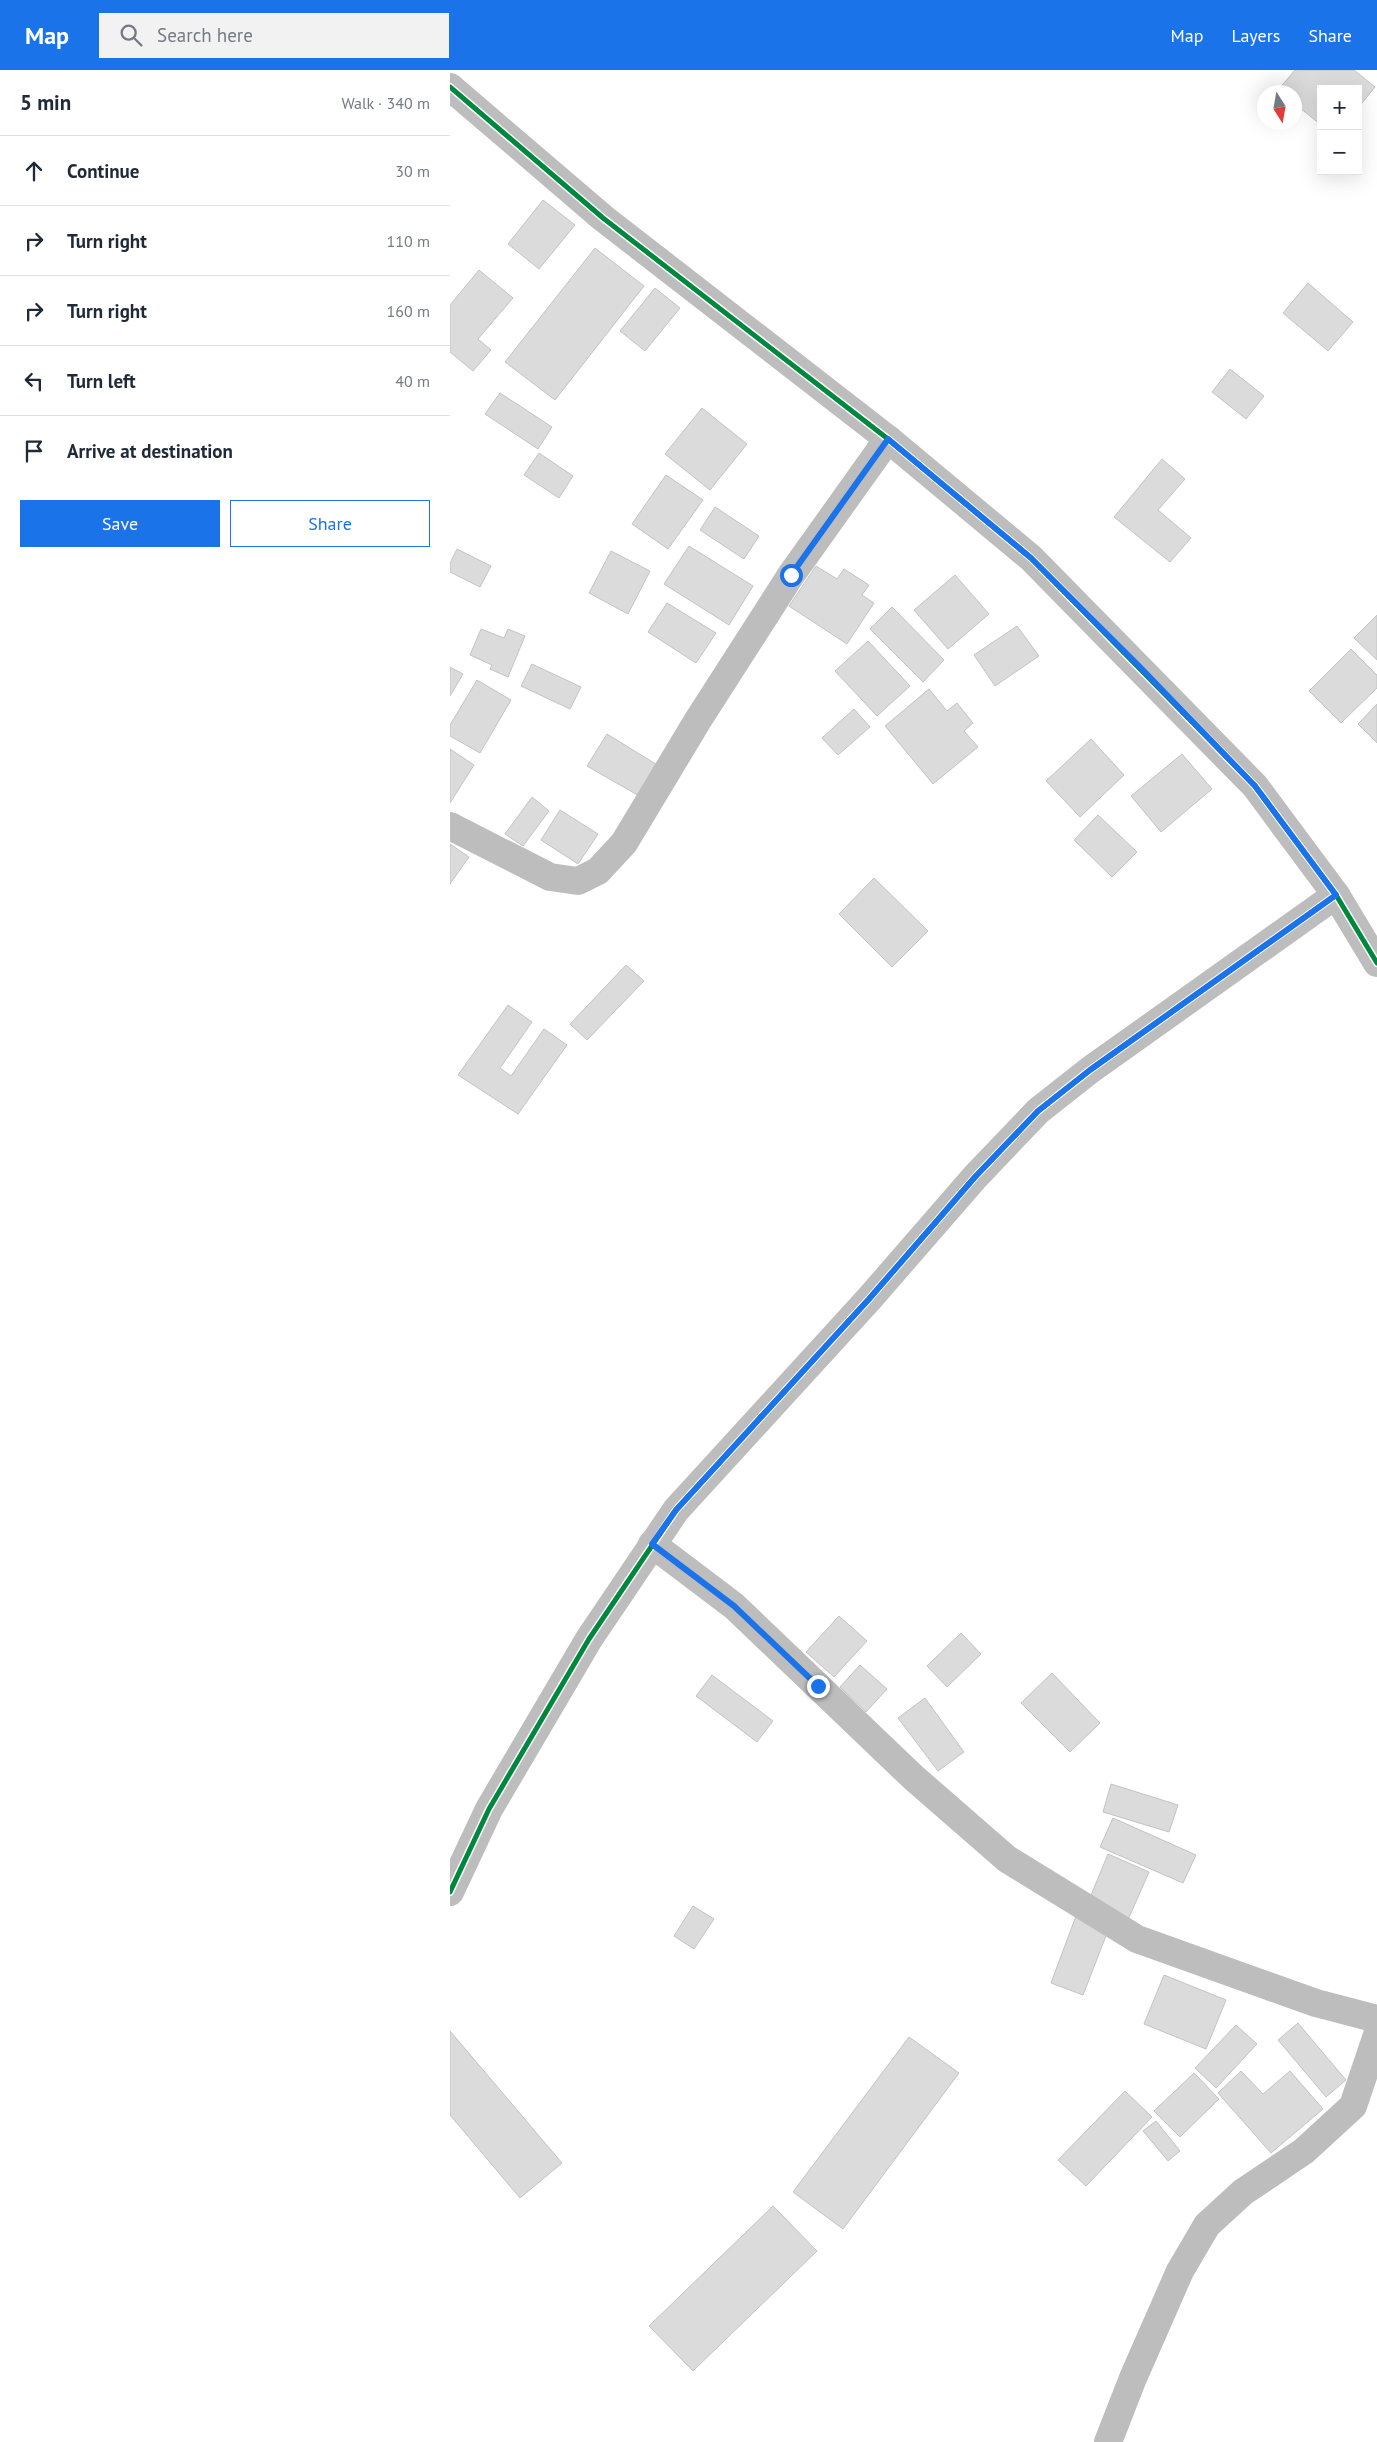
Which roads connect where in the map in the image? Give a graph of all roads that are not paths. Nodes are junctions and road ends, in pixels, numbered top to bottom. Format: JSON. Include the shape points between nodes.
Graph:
{"nodes":[{"id":1,"x":450,"y":87,"type":"edge"},
{"id":2,"x":888,"y":439,"type":"junction"},
{"id":3,"x":450,"y":826,"type":"edge"},
{"id":4,"x":1336,"y":895,"type":"junction"},
{"id":5,"x":1377,"y":963,"type":"edge"},
{"id":6,"x":652,"y":1544,"type":"junction"},
{"id":7,"x":450,"y":1892,"type":"edge"},
{"id":8,"x":1377,"y":2019,"type":"edge"},
{"id":9,"x":1377,"y":2035,"type":"edge"},
{"id":10,"x":1365,"y":2107,"type":"edge"},
{"id":11,"x":1108,"y":2442,"type":"edge"}],
"edges":[{"from":1,"to":2,"type":"street","via":[[603,218]]},
{"from":2,"to":3,"type":"street","via":[[791,575],[624,843],[598,871],[578,881],[550,877]]},
{"from":2,"to":4,"type":"street","via":[[1031,558],[1160,688],[1255,786]]},
{"from":4,"to":5,"type":"street"},
{"from":4,"to":6,"type":"street","via":[[1090,1070],[1038,1111],[676,1510]]},
{"from":6,"to":7,"type":"street","via":[[588,1639],[489,1809]]},
{"from":6,"to":8,"type":"street","via":[[734,1606],[914,1778],[1007,1859],[1138,1939],[1316,2003]]},
{"from":9,"to":10,"type":"street"},
{"from":10,"to":11,"type":"street","via":[[1243,2192],[1207,2225],[1180,2271]]}]}
